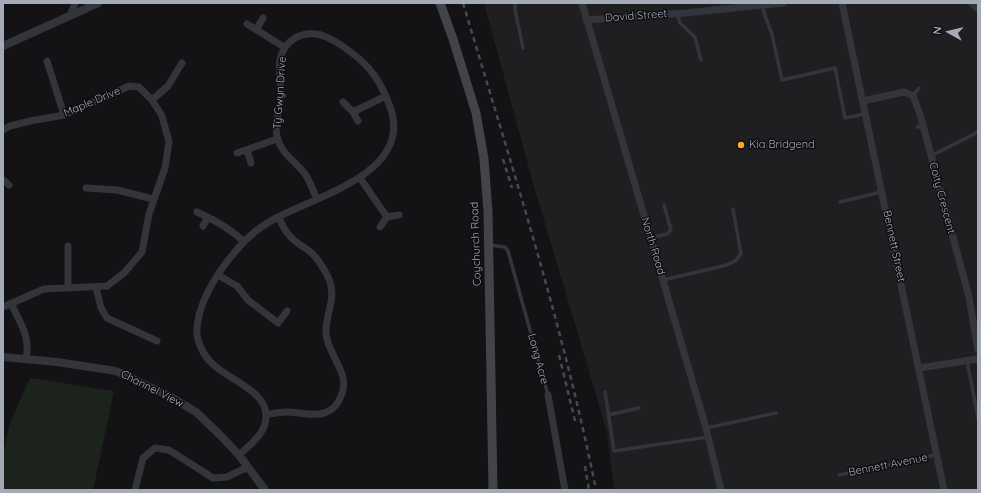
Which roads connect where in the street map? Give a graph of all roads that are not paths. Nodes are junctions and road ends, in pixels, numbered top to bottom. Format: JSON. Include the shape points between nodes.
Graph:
{"nodes":[{"id":1,"x":75,"y":3,"type":"edge"},
{"id":2,"x":98,"y":3,"type":"edge"},
{"id":3,"x":440,"y":3,"type":"edge"},
{"id":4,"x":515,"y":3,"type":"edge"},
{"id":5,"x":582,"y":3,"type":"edge"},
{"id":6,"x":783,"y":3,"type":"edge"},
{"id":7,"x":842,"y":3,"type":"edge"},
{"id":8,"x":972,"y":3,"type":"edge"},
{"id":9,"x":749,"y":5,"type":"edge"},
{"id":10,"x":762,"y":5,"type":"junction"},
{"id":11,"x":978,"y":9,"type":"edge"},
{"id":12,"x":677,"y":13,"type":"junction"},
{"id":13,"x":70,"y":16,"type":"junction"},
{"id":14,"x":263,"y":18,"type":"dead end"},
{"id":15,"x":586,"y":20,"type":"junction"},
{"id":16,"x":247,"y":24,"type":"dead end"},
{"id":17,"x":256,"y":30,"type":"junction"},
{"id":18,"x":3,"y":46,"type":"edge"},
{"id":19,"x":284,"y":47,"type":"junction"},
{"id":20,"x":524,"y":48,"type":"dead end"},
{"id":21,"x":701,"y":60,"type":"dead end"},
{"id":22,"x":47,"y":61,"type":"dead end"},
{"id":23,"x":182,"y":63,"type":"dead end"},
{"id":24,"x":919,"y":88,"type":"dead end"},
{"id":25,"x":386,"y":96,"type":"junction"},
{"id":26,"x":912,"y":96,"type":"junction"},
{"id":27,"x":152,"y":100,"type":"junction"},
{"id":28,"x":863,"y":101,"type":"junction"},
{"id":29,"x":343,"y":102,"type":"dead end"},
{"id":30,"x":353,"y":112,"type":"junction"},
{"id":31,"x":866,"y":113,"type":"junction"},
{"id":32,"x":64,"y":115,"type":"junction"},
{"id":33,"x":358,"y":121,"type":"dead end"},
{"id":34,"x":3,"y":130,"type":"edge"},
{"id":35,"x":978,"y":132,"type":"edge"},
{"id":36,"x":277,"y":139,"type":"junction"},
{"id":37,"x":247,"y":150,"type":"junction"},
{"id":38,"x":237,"y":153,"type":"dead end"},
{"id":39,"x":931,"y":156,"type":"junction"},
{"id":40,"x":251,"y":163,"type":"dead end"},
{"id":41,"x":360,"y":178,"type":"junction"},
{"id":42,"x":86,"y":188,"type":"dead end"},
{"id":43,"x":882,"y":192,"type":"junction"},
{"id":44,"x":317,"y":199,"type":"junction"},
{"id":45,"x":153,"y":200,"type":"junction"},
{"id":46,"x":840,"y":202,"type":"dead end"},
{"id":47,"x":664,"y":205,"type":"dead end"},
{"id":48,"x":733,"y":209,"type":"dead end"},
{"id":49,"x":197,"y":212,"type":"dead end"},
{"id":50,"x":399,"y":215,"type":"dead end"},
{"id":51,"x":278,"y":216,"type":"junction"},
{"id":52,"x":208,"y":217,"type":"junction"},
{"id":53,"x":387,"y":217,"type":"junction"},
{"id":54,"x":203,"y":226,"type":"dead end"},
{"id":55,"x":380,"y":227,"type":"dead end"},
{"id":56,"x":650,"y":238,"type":"junction"},
{"id":57,"x":244,"y":242,"type":"junction"},
{"id":58,"x":489,"y":245,"type":"junction"},
{"id":59,"x":68,"y":246,"type":"dead end"},
{"id":60,"x":218,"y":275,"type":"junction"},
{"id":61,"x":663,"y":280,"type":"junction"},
{"id":62,"x":96,"y":287,"type":"junction"},
{"id":63,"x":68,"y":288,"type":"junction"},
{"id":64,"x":11,"y":303,"type":"junction"},
{"id":65,"x":3,"y":307,"type":"edge"},
{"id":66,"x":287,"y":311,"type":"dead end"},
{"id":67,"x":157,"y":340,"type":"dead end"},
{"id":68,"x":978,"y":350,"type":"edge"},
{"id":69,"x":3,"y":357,"type":"edge"},
{"id":70,"x":26,"y":359,"type":"junction"},
{"id":71,"x":978,"y":359,"type":"edge"},
{"id":72,"x":967,"y":361,"type":"junction"},
{"id":73,"x":919,"y":368,"type":"junction"},
{"id":74,"x":605,"y":392,"type":"dead end"},
{"id":75,"x":548,"y":395,"type":"joint"},
{"id":76,"x":638,"y":408,"type":"dead end"},
{"id":77,"x":776,"y":413,"type":"dead end"},
{"id":78,"x":266,"y":415,"type":"junction"},
{"id":79,"x":608,"y":415,"type":"junction"},
{"id":80,"x":978,"y":418,"type":"edge"},
{"id":81,"x":706,"y":428,"type":"junction"},
{"id":82,"x":708,"y":436,"type":"junction"},
{"id":83,"x":239,"y":455,"type":"junction"},
{"id":84,"x":937,"y":455,"type":"junction"},
{"id":85,"x":248,"y":467,"type":"junction"},
{"id":86,"x":839,"y":475,"type":"dead end"},
{"id":87,"x":135,"y":490,"type":"edge"},
{"id":88,"x":265,"y":490,"type":"edge"},
{"id":89,"x":493,"y":490,"type":"edge"},
{"id":90,"x":565,"y":490,"type":"edge"},
{"id":91,"x":721,"y":490,"type":"edge"},
{"id":92,"x":944,"y":490,"type":"edge"}],
"edges":[{"from":1,"to":13,"type":"street"},
{"from":2,"to":13,"type":"street"},
{"from":3,"to":58,"type":"main road","name":"Coychurch Road","via":[[476,113],[484,159]]},
{"from":4,"to":20,"type":"lane"},
{"from":5,"to":15,"type":"street","name":"North Road"},
{"from":6,"to":10,"type":"street","name":"David Street"},
{"from":7,"to":28,"type":"street","name":"Bennett Street"},
{"from":8,"to":11,"type":"street"},
{"from":9,"to":10,"type":"street","name":"David Street"},
{"from":9,"to":12,"type":"street","name":"David Street"},
{"from":10,"to":31,"type":"lane","via":[[772,34],[782,80],[835,68],[845,118]]},
{"from":12,"to":15,"type":"street","name":"David Street"},
{"from":12,"to":21,"type":"lane","via":[[680,23],[695,37]]},
{"from":13,"to":18,"type":"street"},
{"from":14,"to":17,"type":"street"},
{"from":15,"to":56,"type":"street","name":"North Road"},
{"from":16,"to":17,"type":"street","name":"Tŷ Gwyn Drive"},
{"from":17,"to":19,"type":"street","name":"Tŷ Gwyn Drive"},
{"from":19,"to":25,"type":"street","name":"Tŷ Gwyn Drive","via":[[292,38],[307,33],[322,35],[364,62],[375,75]]},
{"from":19,"to":36,"type":"street","name":"Tŷ Gwyn Drive","via":[[279,71],[281,94],[276,123]]},
{"from":22,"to":32,"type":"street"},
{"from":23,"to":27,"type":"street","via":[[168,86]]},
{"from":24,"to":26,"type":"lane"},
{"from":25,"to":30,"type":"street"},
{"from":25,"to":41,"type":"street","name":"Tŷ Gwyn Drive","via":[[394,115],[392,144],[385,155]]},
{"from":26,"to":28,"type":"street","via":[[904,92]]},
{"from":26,"to":39,"type":"street","name":"Coity Crescent"},
{"from":27,"to":32,"type":"street","name":"Maple Drive","via":[[140,87],[129,86]]},
{"from":27,"to":45,"type":"street","name":"Maple Drive","via":[[162,116],[169,142],[165,168]]},
{"from":28,"to":31,"type":"street","name":"Bennett Street"},
{"from":29,"to":30,"type":"street"},
{"from":30,"to":33,"type":"street"},
{"from":31,"to":43,"type":"street","name":"Bennett Street"},
{"from":32,"to":34,"type":"street","name":"Maple Drive","via":[[30,121]]},
{"from":35,"to":39,"type":"lane"},
{"from":36,"to":37,"type":"street","name":"Tŷ Gwyn Drive"},
{"from":36,"to":44,"type":"street","name":"Tŷ Gwyn Drive","via":[[286,154],[306,174]]},
{"from":37,"to":38,"type":"street","name":"Tŷ Gwyn Drive"},
{"from":37,"to":40,"type":"street"},
{"from":39,"to":68,"type":"street","name":"Coity Crescent","via":[[968,297]]},
{"from":41,"to":44,"type":"street","name":"Tŷ Gwyn Drive"},
{"from":41,"to":53,"type":"street"},
{"from":42,"to":45,"type":"street","via":[[117,190]]},
{"from":43,"to":46,"type":"lane"},
{"from":43,"to":73,"type":"street","name":"Bennett Street"},
{"from":44,"to":51,"type":"street","name":"Tŷ Gwyn Drive"},
{"from":45,"to":62,"type":"street","name":"Maple Drive","via":[[142,252],[112,283]]},
{"from":47,"to":56,"type":"lane","via":[[671,230],[667,234]]},
{"from":48,"to":61,"type":"lane","via":[[741,254],[735,261],[720,268]]},
{"from":49,"to":52,"type":"street"},
{"from":50,"to":53,"type":"street"},
{"from":51,"to":57,"type":"street","name":"Tŷ Gwyn Drive"},
{"from":51,"to":78,"type":"street","via":[[288,234],[317,258],[329,278],[332,303],[326,332],[328,345],[342,372],[344,382],[343,393],[332,409],[307,415],[289,412]]},
{"from":52,"to":54,"type":"street"},
{"from":52,"to":57,"type":"street","via":[[234,232]]},
{"from":53,"to":55,"type":"street"},
{"from":56,"to":61,"type":"street","name":"North Road"},
{"from":57,"to":60,"type":"street","name":"Tŷ Gwyn Drive"},
{"from":58,"to":75,"type":"lane","name":"Long Acre","via":[[505,247],[508,251]]},
{"from":58,"to":89,"type":"main road","name":"Coychurch Road"},
{"from":59,"to":63,"type":"street"},
{"from":60,"to":66,"type":"street","via":[[237,286],[248,300],[278,323]]},
{"from":60,"to":78,"type":"street","name":"Tŷ Gwyn Drive","via":[[207,292],[199,318],[198,335],[201,348],[215,367],[259,397],[265,406]]},
{"from":61,"to":81,"type":"street","name":"North Road"},
{"from":62,"to":63,"type":"street","name":"Maple Drive"},
{"from":62,"to":67,"type":"street","via":[[101,308],[107,318]]},
{"from":63,"to":64,"type":"street","name":"Maple Drive","via":[[44,289]]},
{"from":64,"to":65,"type":"street","name":"Maple Drive"},
{"from":64,"to":70,"type":"street","via":[[24,329],[28,348]]},
{"from":69,"to":70,"type":"street","name":"Channel View"},
{"from":70,"to":83,"type":"street","name":"Channel View","via":[[116,371],[196,412]]},
{"from":71,"to":72,"type":"street"},
{"from":72,"to":73,"type":"street"},
{"from":72,"to":80,"type":"lane"},
{"from":73,"to":84,"type":"street","name":"Bennett Street"},
{"from":74,"to":79,"type":"lane"},
{"from":75,"to":90,"type":"street","name":"Long Acre"},
{"from":76,"to":79,"type":"lane"},
{"from":77,"to":81,"type":"lane"},
{"from":78,"to":83,"type":"street","via":[[264,427]]},
{"from":79,"to":82,"type":"lane","via":[[614,451]]},
{"from":81,"to":82,"type":"street","name":"North Road"},
{"from":82,"to":91,"type":"street","name":"North Road"},
{"from":83,"to":85,"type":"street","name":"Channel View"},
{"from":84,"to":86,"type":"lane","name":"Bennett Avenue"},
{"from":84,"to":92,"type":"street","name":"Bennett Street"},
{"from":85,"to":87,"type":"street","via":[[227,477],[213,478],[169,450],[155,448],[143,458]]},
{"from":85,"to":88,"type":"street","name":"Channel View"}]}
